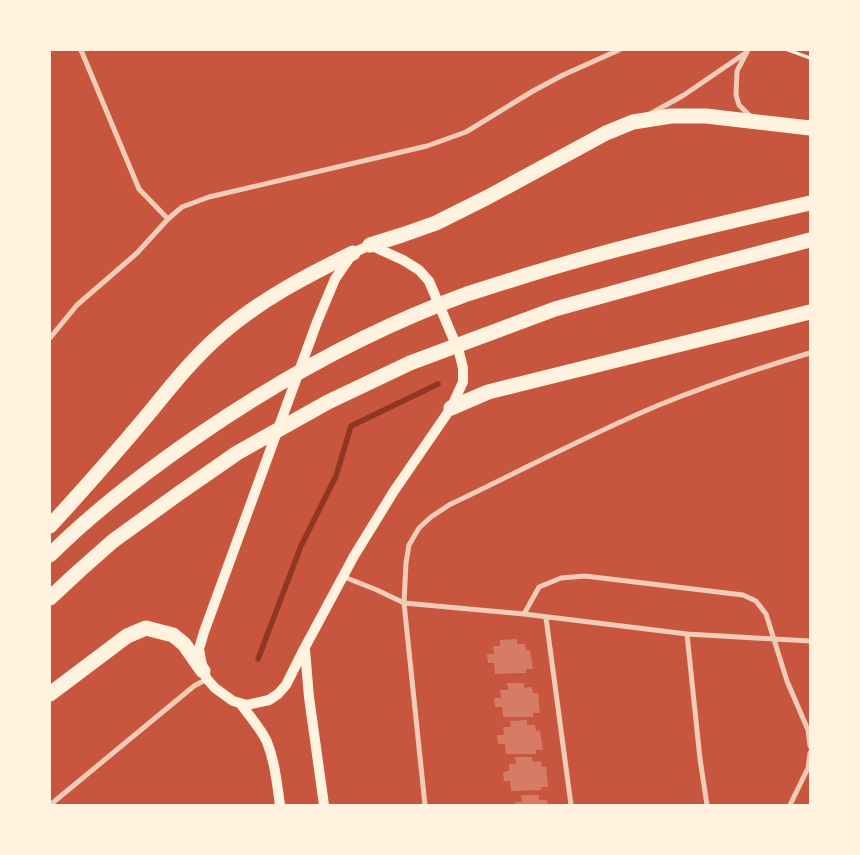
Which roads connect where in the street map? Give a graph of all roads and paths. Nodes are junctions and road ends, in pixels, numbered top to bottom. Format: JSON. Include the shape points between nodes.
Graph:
{"nodes":[{"id":1,"x":81,"y":50,"type":"edge"},
{"id":2,"x":620,"y":50,"type":"edge"},
{"id":3,"x":788,"y":50,"type":"edge"},
{"id":4,"x":748,"y":51,"type":"edge"},
{"id":5,"x":810,"y":58,"type":"edge"},
{"id":6,"x":636,"y":121,"type":"junction"},
{"id":7,"x":759,"y":122,"type":"junction"},
{"id":8,"x":810,"y":128,"type":"edge"},
{"id":9,"x":810,"y":203,"type":"edge"},
{"id":10,"x":168,"y":219,"type":"junction"},
{"id":11,"x":810,"y":240,"type":"edge"},
{"id":12,"x":370,"y":245,"type":"junction"},
{"id":13,"x":353,"y":253,"type":"junction"},
{"id":14,"x":810,"y":312,"type":"edge"},
{"id":15,"x":50,"y":338,"type":"edge"},
{"id":16,"x":810,"y":353,"type":"edge"},
{"id":17,"x":451,"y":408,"type":"junction"},
{"id":18,"x":50,"y":526,"type":"edge"},
{"id":19,"x":50,"y":556,"type":"edge"},
{"id":20,"x":344,"y":577,"type":"junction"},
{"id":21,"x":50,"y":598,"type":"edge"},
{"id":22,"x":404,"y":603,"type":"junction"},
{"id":23,"x":524,"y":614,"type":"junction"},
{"id":24,"x":546,"y":618,"type":"junction"},
{"id":25,"x":687,"y":634,"type":"junction"},
{"id":26,"x":773,"y":638,"type":"junction"},
{"id":27,"x":810,"y":641,"type":"edge"},
{"id":28,"x":304,"y":649,"type":"junction"},
{"id":29,"x":205,"y":675,"type":"junction"},
{"id":30,"x":50,"y":694,"type":"edge"},
{"id":31,"x":240,"y":703,"type":"junction"},
{"id":32,"x":810,"y":746,"type":"edge"},
{"id":33,"x":810,"y":753,"type":"edge"},
{"id":34,"x":50,"y":805,"type":"edge"},
{"id":35,"x":280,"y":805,"type":"edge"},
{"id":36,"x":324,"y":805,"type":"edge"},
{"id":37,"x":425,"y":805,"type":"edge"},
{"id":38,"x":571,"y":805,"type":"edge"},
{"id":39,"x":707,"y":805,"type":"edge"},
{"id":40,"x":790,"y":805,"type":"edge"}],
"edges":[{"from":1,"to":10,"type":"street","via":[[139,189]]},
{"from":2,"to":10,"type":"street","via":[[563,75],[466,132],[427,146],[209,196],[182,207]]},
{"from":3,"to":5,"type":"path"},
{"from":4,"to":6,"type":"street","via":[[684,95]]},
{"from":4,"to":7,"type":"street","via":[[737,72],[736,95],[746,113]]},
{"from":6,"to":7,"type":"highway","via":[[706,116]]},
{"from":6,"to":12,"type":"highway","via":[[606,133],[436,222]]},
{"from":7,"to":8,"type":"highway"},
{"from":9,"to":19,"type":"highway","via":[[706,226],[568,263],[468,294],[380,330],[310,365],[236,409],[93,515]]},
{"from":10,"to":15,"type":"street","via":[[138,253],[77,305]]},
{"from":11,"to":21,"type":"highway","via":[[555,309],[410,363],[328,402],[237,453],[113,541]]},
{"from":12,"to":13,"type":"main road"},
{"from":12,"to":17,"type":"main road","via":[[404,260],[429,281],[463,368],[463,382]]},
{"from":13,"to":18,"type":"highway","via":[[288,286],[252,309],[198,354]]},
{"from":13,"to":29,"type":"main road","via":[[335,279],[317,322],[204,632],[199,649]]},
{"from":14,"to":17,"type":"highway","via":[[488,392]]},
{"from":16,"to":22,"type":"street","via":[[750,371],[660,405],[449,505],[431,517],[409,544]]},
{"from":17,"to":20,"type":"main road","via":[[394,491]]},
{"from":20,"to":22,"type":"street"},
{"from":20,"to":28,"type":"main road"},
{"from":22,"to":23,"type":"street"},
{"from":22,"to":37,"type":"street"},
{"from":23,"to":24,"type":"street"},
{"from":23,"to":26,"type":"street","via":[[539,588],[561,578],[585,576],[743,595],[756,601],[766,614]]},
{"from":24,"to":25,"type":"street"},
{"from":24,"to":38,"type":"street"},
{"from":25,"to":26,"type":"street"},
{"from":25,"to":39,"type":"street"},
{"from":26,"to":27,"type":"street"},
{"from":26,"to":32,"type":"street","via":[[808,730]]},
{"from":28,"to":31,"type":"main road","via":[[286,686],[278,694],[253,704]]},
{"from":28,"to":36,"type":"main road"},
{"from":29,"to":30,"type":"highway","via":[[184,644],[173,635],[146,628],[126,636]]},
{"from":29,"to":31,"type":"main road","via":[[215,688]]},
{"from":29,"to":34,"type":"street"},
{"from":31,"to":35,"type":"main road","via":[[264,736],[276,776]]},
{"from":33,"to":40,"type":"street","via":[[808,768]]}]}
